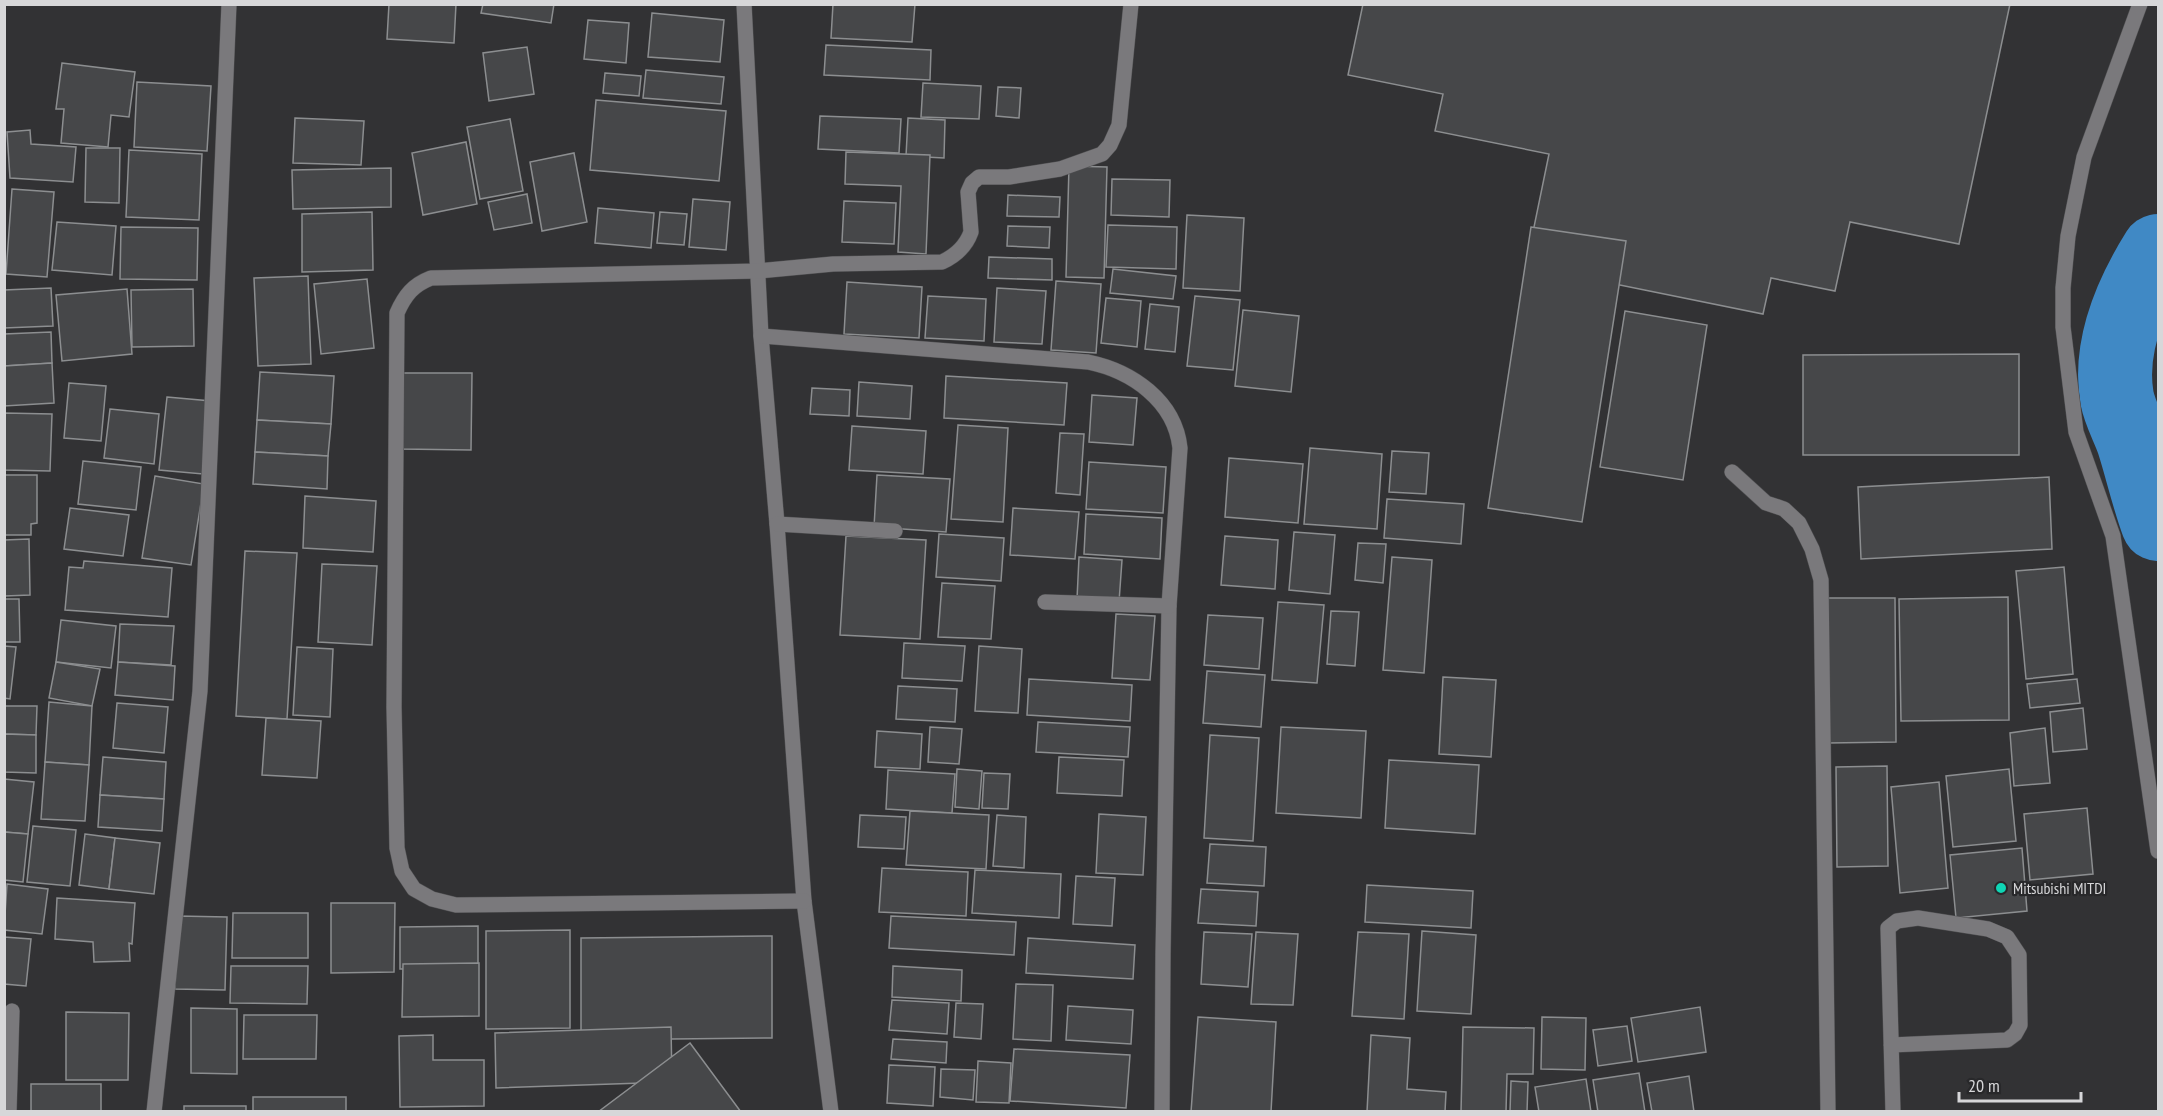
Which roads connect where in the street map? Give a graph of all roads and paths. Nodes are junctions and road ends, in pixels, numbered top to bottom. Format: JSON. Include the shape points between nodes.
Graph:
{"nodes":[{"id":1,"x":229,"y":4,"type":"edge"},
{"id":2,"x":744,"y":4,"type":"edge"},
{"id":3,"x":1131,"y":4,"type":"edge"},
{"id":4,"x":2140,"y":4,"type":"edge"},
{"id":5,"x":758,"y":271,"type":"junction"},
{"id":6,"x":761,"y":336,"type":"junction"},
{"id":7,"x":1732,"y":472,"type":"dead end"},
{"id":8,"x":777,"y":524,"type":"junction"},
{"id":9,"x":895,"y":531,"type":"dead end"},
{"id":10,"x":1045,"y":602,"type":"dead end"},
{"id":11,"x":1169,"y":606,"type":"junction"},
{"id":12,"x":2158,"y":851,"type":"edge"},
{"id":13,"x":804,"y":901,"type":"junction"},
{"id":14,"x":12,"y":1011,"type":"dead end"},
{"id":15,"x":1890,"y":1045,"type":"junction"},
{"id":16,"x":9,"y":1112,"type":"edge"},
{"id":17,"x":154,"y":1112,"type":"edge"},
{"id":18,"x":831,"y":1112,"type":"edge"},
{"id":19,"x":1162,"y":1112,"type":"edge"},
{"id":20,"x":1828,"y":1112,"type":"edge"},
{"id":21,"x":1893,"y":1112,"type":"edge"}],
"edges":[{"from":1,"to":17,"type":"street","via":[[200,691]]},
{"from":2,"to":5,"type":"street"},
{"from":3,"to":5,"type":"street","via":[[1119,125],[1102,154],[1060,169],[979,177],[968,192],[969,237],[953,256],[942,262],[833,264]]},
{"from":4,"to":12,"type":"street","via":[[2084,157],[2068,236],[2063,327],[2076,432],[2113,536]]},
{"from":5,"to":6,"type":"street"},
{"from":5,"to":13,"type":"street","via":[[431,278],[405,297],[398,313],[394,707],[397,848],[402,871],[414,889],[456,905]]},
{"from":6,"to":8,"type":"street"},
{"from":6,"to":11,"type":"street","via":[[1088,362],[1133,379],[1163,405],[1179,432]]},
{"from":7,"to":20,"type":"street","via":[[1766,503],[1784,509],[1799,524],[1821,580]]},
{"from":8,"to":9,"type":"street"},
{"from":8,"to":13,"type":"street"},
{"from":10,"to":11,"type":"street"},
{"from":11,"to":19,"type":"street"},
{"from":13,"to":18,"type":"street"},
{"from":14,"to":16,"type":"street"},
{"from":15,"to":15,"type":"street","via":[[2007,1040],[2015,1034],[2020,1024],[2019,955],[2007,937],[1988,929],[1918,918],[1897,921],[1888,928]]},
{"from":15,"to":21,"type":"street"}]}
